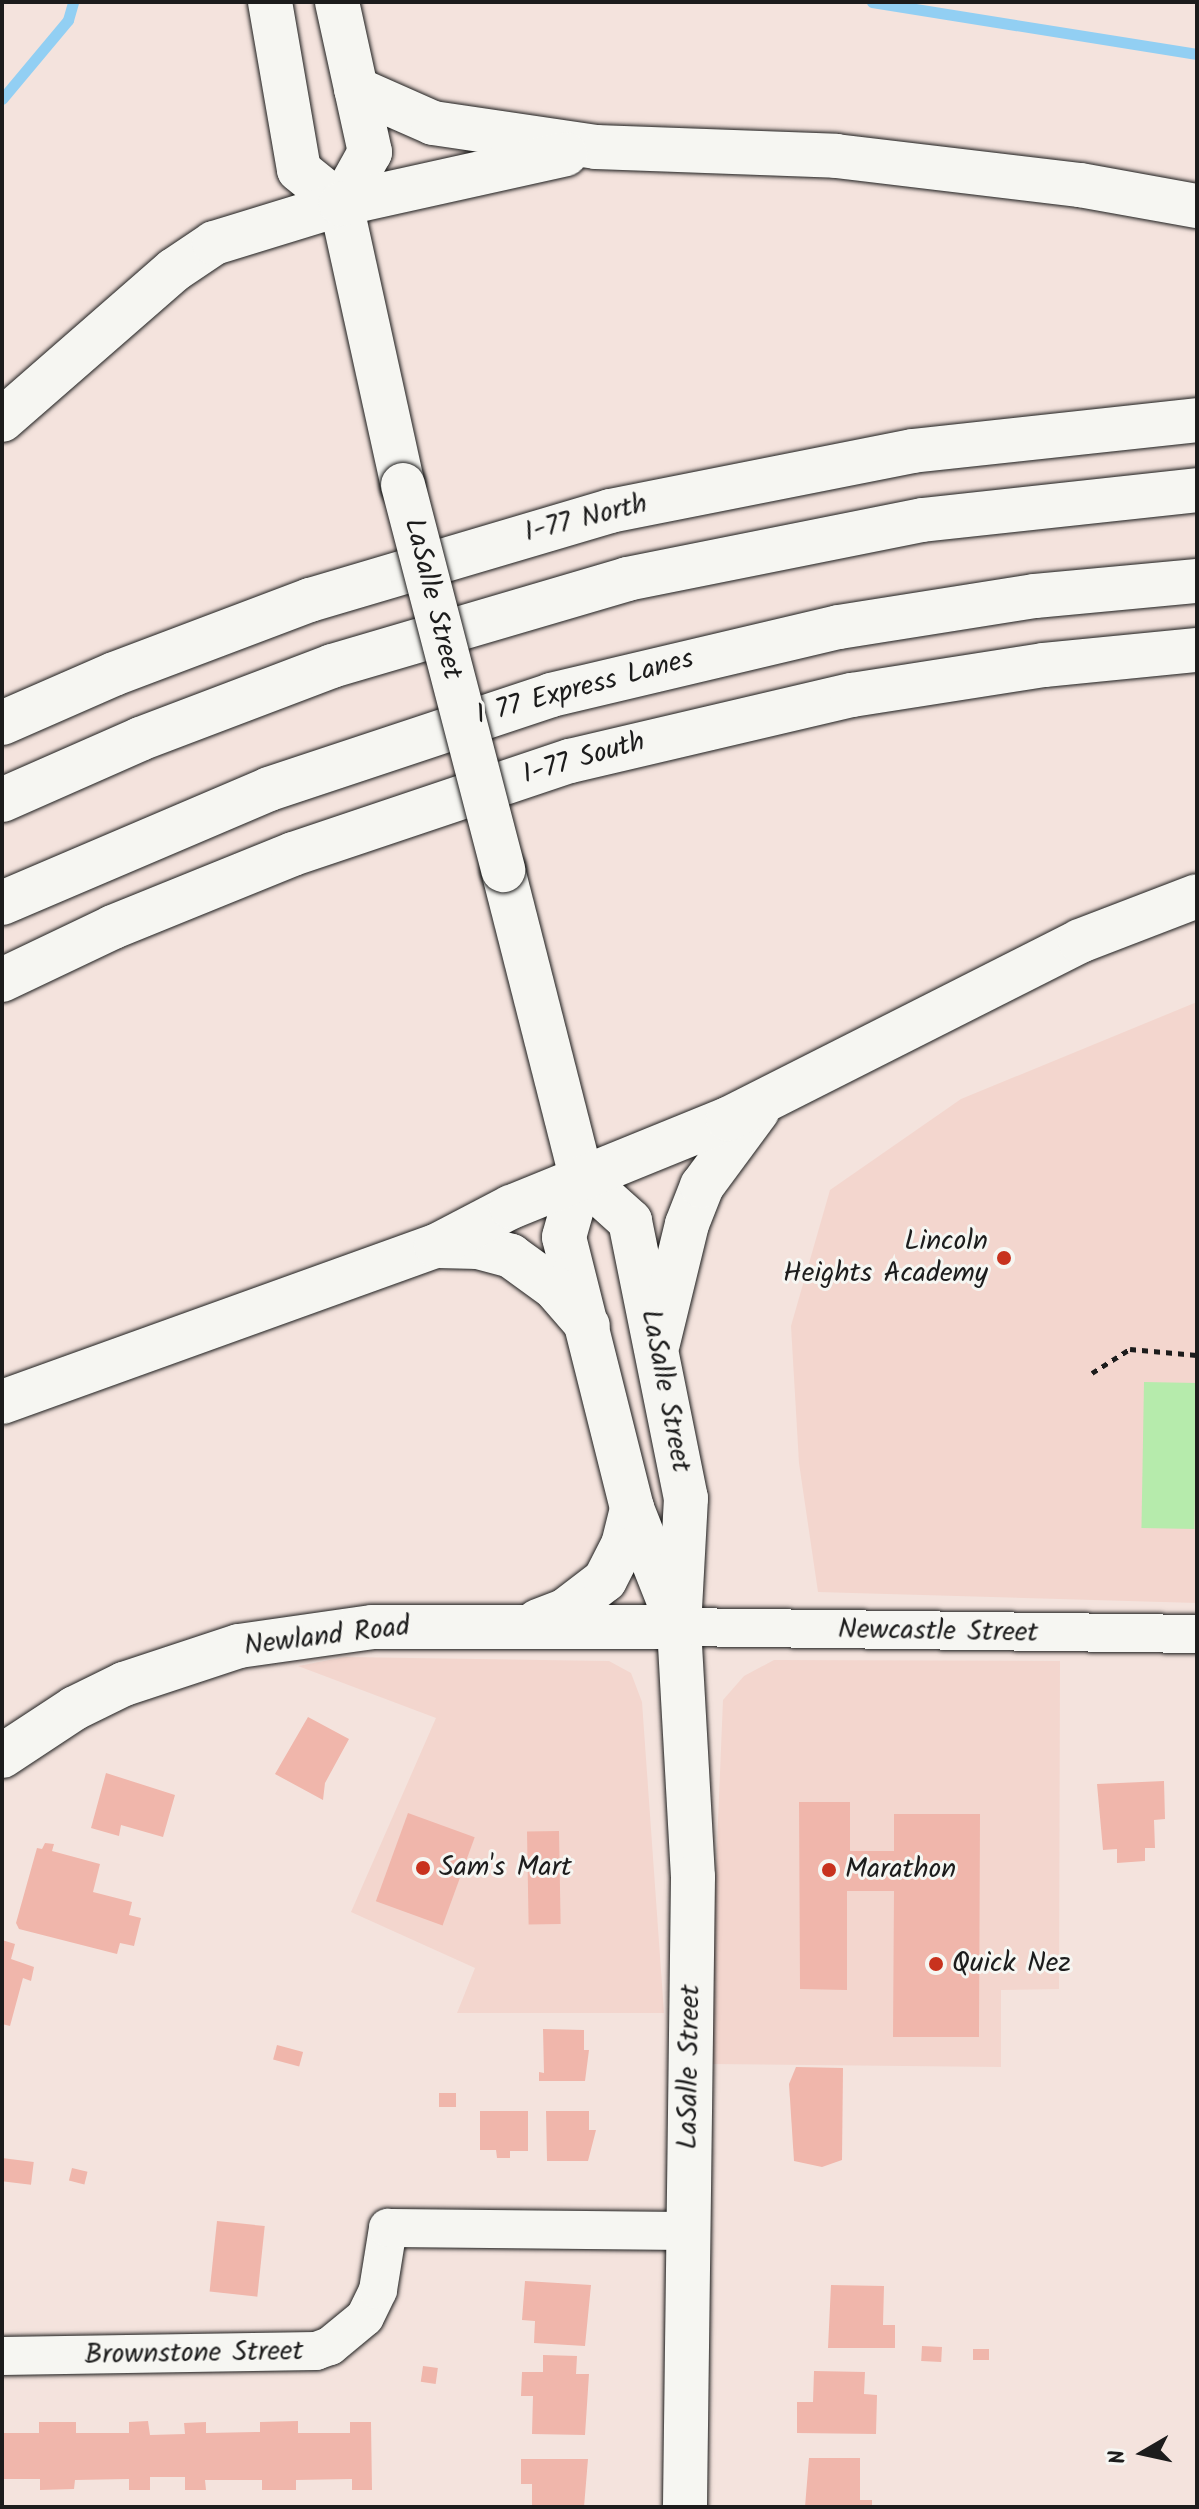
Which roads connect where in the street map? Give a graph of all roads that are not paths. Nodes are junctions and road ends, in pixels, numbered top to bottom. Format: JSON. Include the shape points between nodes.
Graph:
{"nodes":[{"id":1,"x":270,"y":2,"type":"edge"},
{"id":2,"x":337,"y":2,"type":"edge"},
{"id":3,"x":356,"y":89,"type":"junction"},
{"id":4,"x":596,"y":147,"type":"junction"},
{"id":5,"x":341,"y":204,"type":"junction"},
{"id":6,"x":1197,"y":206,"type":"edge"},
{"id":7,"x":2,"y":420,"type":"edge"},
{"id":8,"x":1197,"y":420,"type":"edge"},
{"id":9,"x":1197,"y":490,"type":"edge"},
{"id":10,"x":1197,"y":581,"type":"edge"},
{"id":11,"x":1197,"y":650,"type":"edge"},
{"id":12,"x":2,"y":723,"type":"edge"},
{"id":13,"x":2,"y":800,"type":"edge"},
{"id":14,"x":1197,"y":896,"type":"edge"},
{"id":15,"x":2,"y":903,"type":"edge"},
{"id":16,"x":2,"y":980,"type":"edge"},
{"id":17,"x":766,"y":1101,"type":"junction"},
{"id":18,"x":581,"y":1177,"type":"junction"},
{"id":19,"x":436,"y":1246,"type":"junction"},
{"id":20,"x":588,"y":1326,"type":"junction"},
{"id":21,"x":658,"y":1343,"type":"junction"},
{"id":22,"x":2,"y":1402,"type":"edge"},
{"id":23,"x":632,"y":1508,"type":"junction"},
{"id":24,"x":529,"y":1625,"type":"junction"},
{"id":25,"x":679,"y":1627,"type":"junction"},
{"id":26,"x":1197,"y":1634,"type":"edge"},
{"id":27,"x":2,"y":1756,"type":"edge"},
{"id":28,"x":688,"y":2231,"type":"junction"},
{"id":29,"x":2,"y":2356,"type":"edge"},
{"id":30,"x":685,"y":2507,"type":"edge"}],
"edges":[{"from":1,"to":5,"type":"main road","via":[[299,170]]},
{"from":2,"to":3,"type":"main road"},
{"from":3,"to":4,"type":"main road","via":[[433,123]]},
{"from":3,"to":5,"type":"main road","via":[[370,152]]},
{"from":4,"to":5,"type":"main road"},
{"from":4,"to":6,"type":"main road","via":[[836,156],[1080,185]]},
{"from":5,"to":7,"type":"main road","via":[[248,229],[193,256]]},
{"from":5,"to":18,"type":"main road","name":"LaSalle Street","bridge":true,"via":[[403,485]]},
{"from":8,"to":12,"type":"main road","name":"I-77 North","via":[[912,451],[610,511],[310,600]]},
{"from":9,"to":13,"type":"main road","via":[[922,520],[627,579],[332,666],[140,739]]},
{"from":10,"to":15,"type":"main road","name":"I 77 Express Lanes","via":[[1035,596],[867,622],[551,695],[269,789]]},
{"from":11,"to":16,"type":"main road","name":"I-77 South","via":[[1044,665],[852,695],[570,761],[293,854],[113,927]]},
{"from":14,"to":17,"type":"main road","via":[[1080,941]]},
{"from":17,"to":18,"type":"main road"},
{"from":17,"to":21,"type":"main road","via":[[730,1142],[702,1186],[687,1224]]},
{"from":18,"to":19,"type":"main road"},
{"from":18,"to":20,"type":"main road","name":"LaSalle Street","via":[[564,1237]]},
{"from":18,"to":21,"type":"main road","name":"LaSalle Street","via":[[630,1221]]},
{"from":19,"to":20,"type":"main road","via":[[478,1247],[511,1256],[555,1288]]},
{"from":19,"to":22,"type":"main road"},
{"from":20,"to":23,"type":"main road","name":"LaSalle Street"},
{"from":21,"to":25,"type":"main road","name":"LaSalle Street","via":[[686,1498]]},
{"from":23,"to":24,"type":"main road","via":[[623,1545],[605,1580],[566,1610]]},
{"from":23,"to":25,"type":"main road","name":"LaSalle Street"},
{"from":24,"to":25,"type":"main road","name":"Newland Road"},
{"from":24,"to":27,"type":"main road","name":"Newland Road","via":[[372,1627],[239,1646],[124,1684],[75,1708]]},
{"from":25,"to":26,"type":"street","name":"Newcastle Street"},
{"from":25,"to":28,"type":"main road","name":"LaSalle Street","via":[[692,1834]]},
{"from":28,"to":29,"type":"street","name":"Brownstone Street","via":[[388,2228],[378,2290],[365,2317],[316,2351]]},
{"from":28,"to":30,"type":"main road","name":"LaSalle Street"}]}
